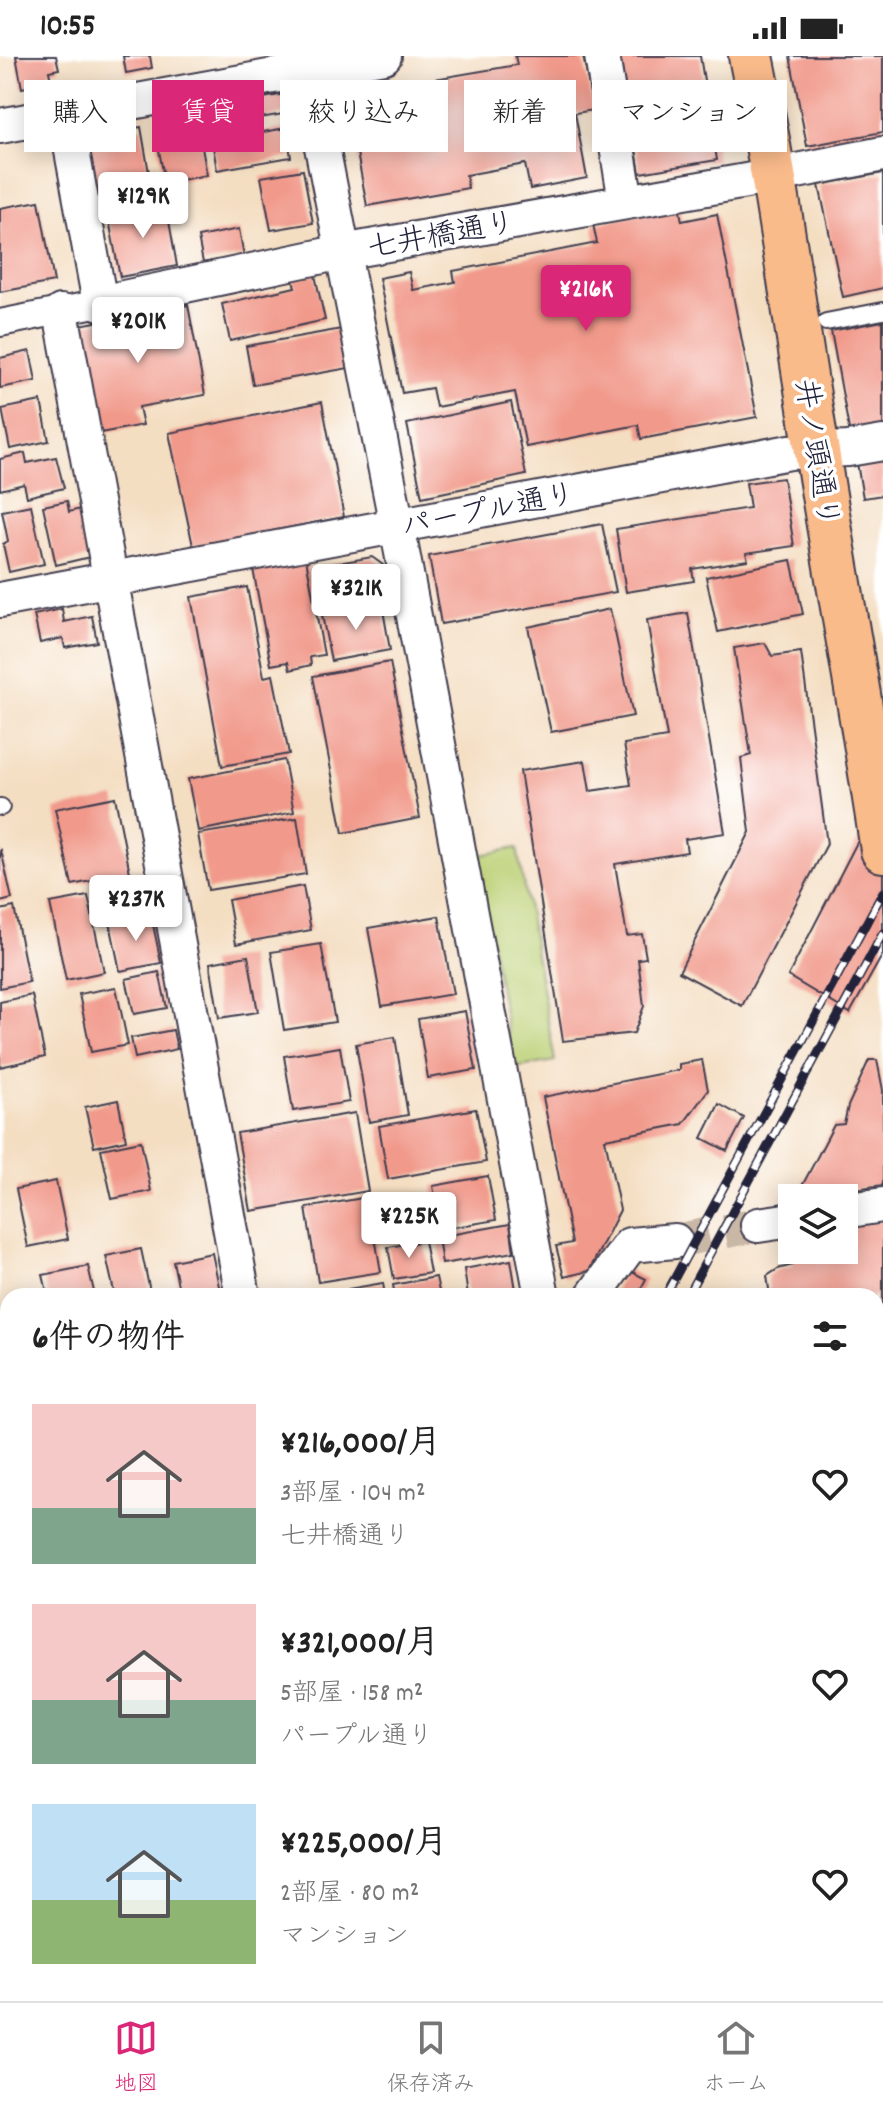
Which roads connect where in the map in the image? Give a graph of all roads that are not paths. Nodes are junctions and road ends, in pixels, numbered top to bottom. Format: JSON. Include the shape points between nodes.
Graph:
{"nodes":[{"id":1,"x":384,"y":56,"type":"edge"},
{"id":2,"x":602,"y":56,"type":"edge"},
{"id":3,"x":751,"y":56,"type":"edge"},
{"id":4,"x":306,"y":63,"type":"edge"},
{"id":5,"x":136,"y":98,"type":"edge"},
{"id":6,"x":24,"y":121,"type":"edge"},
{"id":7,"x":0,"y":126,"type":"edge"},
{"id":8,"x":72,"y":152,"type":"edge"},
{"id":9,"x":883,"y":154,"type":"edge"},
{"id":10,"x":774,"y":176,"type":"junction"},
{"id":11,"x":626,"y":201,"type":"junction"},
{"id":12,"x":342,"y":252,"type":"junction"},
{"id":13,"x":100,"y":303,"type":"junction"},
{"id":14,"x":883,"y":311,"type":"edge"},
{"id":15,"x":61,"y":312,"type":"junction"},
{"id":16,"x":826,"y":322,"type":"dead end"},
{"id":17,"x":0,"y":323,"type":"edge"},
{"id":18,"x":883,"y":443,"type":"edge"},
{"id":19,"x":817,"y":451,"type":"junction"},
{"id":20,"x":397,"y":526,"type":"junction"},
{"id":21,"x":110,"y":581,"type":"junction"},
{"id":22,"x":0,"y":600,"type":"edge"},
{"id":23,"x":883,"y":850,"type":"edge"},
{"id":24,"x":883,"y":1205,"type":"edge"},
{"id":25,"x":858,"y":1209,"type":"edge"},
{"id":26,"x":778,"y":1222,"type":"edge"},
{"id":27,"x":758,"y":1225,"type":"tunnel mouth"},
{"id":28,"x":675,"y":1241,"type":"tunnel mouth"},
{"id":29,"x":242,"y":1288,"type":"edge"},
{"id":30,"x":540,"y":1288,"type":"edge"},
{"id":31,"x":599,"y":1288,"type":"edge"}],
"edges":[{"from":1,"to":4,"type":"street"},
{"from":2,"to":11,"type":"street"},
{"from":3,"to":10,"type":"main road","name":"井ノ頭通り"},
{"from":4,"to":5,"type":"street"},
{"from":4,"to":12,"type":"street"},
{"from":6,"to":7,"type":"street"},
{"from":8,"to":13,"type":"street"},
{"from":9,"to":10,"type":"street","name":"七井橋通り"},
{"from":10,"to":11,"type":"street","name":"七井橋通り"},
{"from":10,"to":19,"type":"main road","name":"井ノ頭通り"},
{"from":11,"to":12,"type":"street","name":"七井橋通り"},
{"from":12,"to":13,"type":"street","name":"七井橋通り"},
{"from":12,"to":20,"type":"street"},
{"from":13,"to":15,"type":"street","name":"七井橋通り"},
{"from":14,"to":16,"type":"lane"},
{"from":15,"to":17,"type":"street","name":"七井橋通り"},
{"from":15,"to":21,"type":"street"},
{"from":18,"to":19,"type":"street","name":"パープル通り"},
{"from":19,"to":20,"type":"street","name":"パープル通り"},
{"from":19,"to":23,"type":"main road","name":"井ノ頭通り"},
{"from":20,"to":21,"type":"street","name":"パープル通り"},
{"from":20,"to":30,"type":"street"},
{"from":21,"to":22,"type":"street","name":"パープル通り"},
{"from":21,"to":29,"type":"street"},
{"from":24,"to":25,"type":"street"},
{"from":26,"to":27,"type":"street"},
{"from":28,"to":31,"type":"street","via":[[630,1245]]}]}
